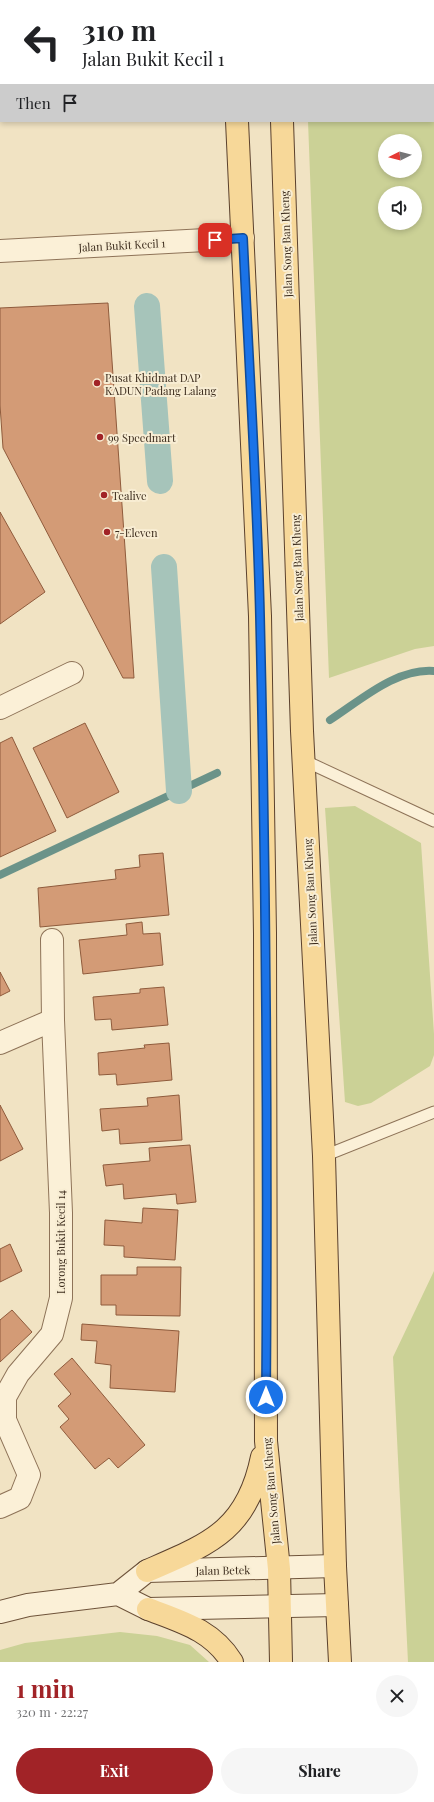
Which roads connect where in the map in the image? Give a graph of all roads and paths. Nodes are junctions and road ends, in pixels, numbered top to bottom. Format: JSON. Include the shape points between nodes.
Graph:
{"nodes":[{"id":1,"x":237,"y":122,"type":"edge"},
{"id":2,"x":282,"y":122,"type":"edge"},
{"id":3,"x":243,"y":238,"type":"junction"},
{"id":4,"x":0,"y":251,"type":"edge"},
{"id":5,"x":72,"y":673,"type":"dead end"},
{"id":6,"x":3,"y":701,"type":"edge"},
{"id":7,"x":303,"y":760,"type":"junction"},
{"id":8,"x":434,"y":821,"type":"edge"},
{"id":9,"x":52,"y":940,"type":"dead end"},
{"id":10,"x":53,"y":1020,"type":"junction"},
{"id":11,"x":0,"y":1043,"type":"edge"},
{"id":12,"x":434,"y":1112,"type":"edge"},
{"id":13,"x":324,"y":1156,"type":"junction"},
{"id":14,"x":266,"y":1442,"type":"junction"},
{"id":15,"x":0,"y":1507,"type":"edge"},
{"id":16,"x":335,"y":1566,"type":"junction"},
{"id":17,"x":279,"y":1568,"type":"junction"},
{"id":18,"x":147,"y":1572,"type":"junction"},
{"id":19,"x":118,"y":1594,"type":"junction"},
{"id":20,"x":337,"y":1605,"type":"junction"},
{"id":21,"x":280,"y":1607,"type":"junction"},
{"id":22,"x":148,"y":1609,"type":"junction"},
{"id":23,"x":0,"y":1612,"type":"edge"},
{"id":24,"x":232,"y":1662,"type":"edge"},
{"id":25,"x":281,"y":1662,"type":"edge"},
{"id":26,"x":340,"y":1662,"type":"edge"}],
"edges":[{"from":1,"to":3,"type":"main road","name":"Jalan Song Ban Kheng"},
{"from":2,"to":7,"type":"main road","name":"Jalan Song Ban Kheng"},
{"from":3,"to":4,"type":"street","name":"Jalan Bukit Kecil 1"},
{"from":3,"to":14,"type":"main road","name":"Jalan Song Ban Kheng","via":[[260,616],[265,941]]},
{"from":5,"to":6,"type":"street"},
{"from":7,"to":8,"type":"lane"},
{"from":7,"to":13,"type":"main road","name":"Jalan Song Ban Kheng"},
{"from":9,"to":10,"type":"street","name":"Lorong Bukit Kecil 14"},
{"from":10,"to":11,"type":"street"},
{"from":10,"to":15,"type":"street","name":"Lorong Bukit Kecil 14","via":[[61,1213],[61,1298],[52,1334],[18,1374],[5,1397],[5,1420],[29,1475],[20,1498]]},
{"from":12,"to":13,"type":"lane"},
{"from":13,"to":16,"type":"main road","name":"Jalan Song Ban Kheng"},
{"from":14,"to":17,"type":"main road","name":"Jalan Song Ban Kheng"},
{"from":14,"to":18,"type":"main road","via":[[258,1481],[234,1522],[209,1542]]},
{"from":16,"to":17,"type":"street","name":"Jalan Betek"},
{"from":16,"to":20,"type":"main road","name":"Jalan Song Ban Kheng"},
{"from":17,"to":18,"type":"street","name":"Jalan Betek"},
{"from":17,"to":21,"type":"main road","name":"Jalan Song Ban Kheng"},
{"from":18,"to":19,"type":"street"},
{"from":19,"to":22,"type":"street"},
{"from":19,"to":23,"type":"street","via":[[28,1605]]},
{"from":20,"to":21,"type":"street"},
{"from":20,"to":26,"type":"main road","name":"Jalan Song Ban Kheng"},
{"from":21,"to":22,"type":"street"},
{"from":21,"to":25,"type":"main road","name":"Jalan Song Ban Kheng"},
{"from":22,"to":24,"type":"main road","via":[[194,1627],[223,1647]]}]}
